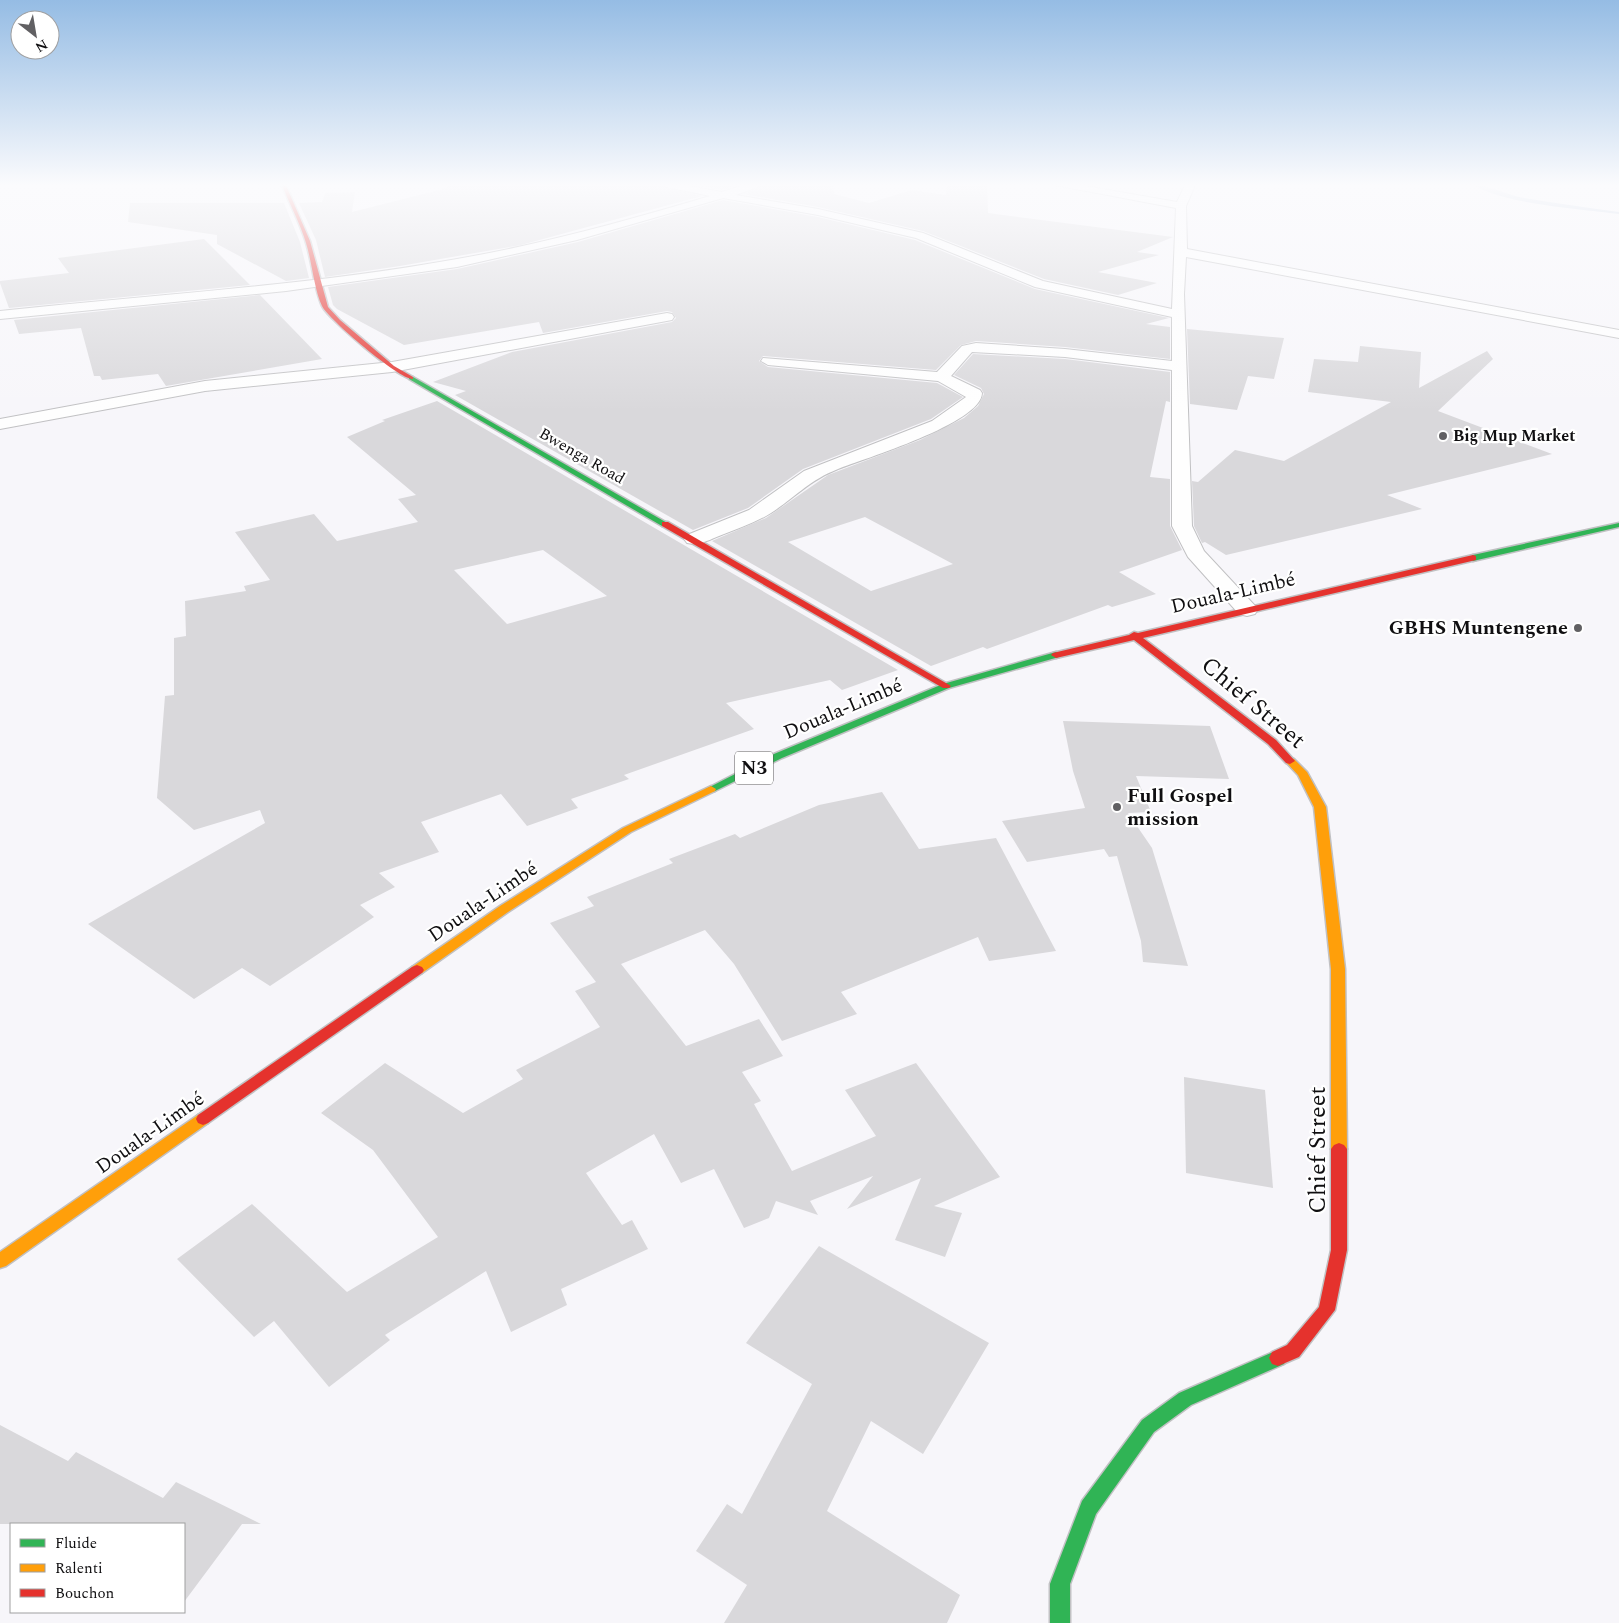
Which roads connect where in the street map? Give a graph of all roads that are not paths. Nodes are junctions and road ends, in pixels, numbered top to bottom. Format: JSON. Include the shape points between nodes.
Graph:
{"nodes":[{"id":1,"x":312,"y":259,"type":"edge"},
{"id":2,"x":476,"y":259,"type":"edge"},
{"id":3,"x":980,"y":259,"type":"edge"},
{"id":4,"x":1181,"y":259,"type":"edge"},
{"id":5,"x":1217,"y":259,"type":"edge"},
{"id":6,"x":317,"y":283,"type":"junction"},
{"id":7,"x":1178,"y":314,"type":"junction"},
{"id":8,"x":0,"y":315,"type":"edge"},
{"id":9,"x":667,"y":317,"type":"dead end"},
{"id":10,"x":1619,"y":334,"type":"edge"},
{"id":11,"x":768,"y":360,"type":"dead end"},
{"id":12,"x":1180,"y":366,"type":"junction"},
{"id":13,"x":392,"y":367,"type":"junction"},
{"id":14,"x":941,"y":377,"type":"junction"},
{"id":15,"x":0,"y":424,"type":"edge"},
{"id":16,"x":1619,"y":525,"type":"edge"},
{"id":17,"x":694,"y":539,"type":"junction"},
{"id":18,"x":1247,"y":609,"type":"junction"},
{"id":19,"x":1134,"y":634,"type":"junction"},
{"id":20,"x":946,"y":686,"type":"junction"},
{"id":21,"x":0,"y":1261,"type":"edge"},
{"id":22,"x":1060,"y":1623,"type":"edge"}],
"edges":[{"from":1,"to":6,"type":"main road","name":"Bwenga Road"},
{"from":2,"to":6,"type":"street"},
{"from":3,"to":7,"type":"street","via":[[1039,284]]},
{"from":4,"to":7,"type":"street"},
{"from":5,"to":10,"type":"street"},
{"from":6,"to":8,"type":"street"},
{"from":6,"to":13,"type":"main road","name":"Bwenga Road","via":[[326,307],[338,322]]},
{"from":7,"to":12,"type":"street"},
{"from":9,"to":13,"type":"street"},
{"from":11,"to":14,"type":"street"},
{"from":12,"to":14,"type":"street","via":[[976,347],[967,349]]},
{"from":12,"to":18,"type":"street","via":[[1182,526],[1195,553]]},
{"from":13,"to":15,"type":"street","via":[[205,386]]},
{"from":13,"to":17,"type":"main road","name":"Bwenga Road"},
{"from":14,"to":17,"type":"street","via":[[974,393],[974,398],[962,410],[940,422],[814,474],[794,485],[763,510]]},
{"from":16,"to":18,"type":"main road","name":"Douala-Limbé","number":"N3"},
{"from":17,"to":20,"type":"main road","name":"Bwenga Road"},
{"from":18,"to":19,"type":"main road","name":"Douala-Limbé","number":"N3"},
{"from":19,"to":20,"type":"main road","name":"Douala-Limbé","number":"N3"},
{"from":19,"to":22,"type":"main road","name":"Chief Street","via":[[1272,742],[1303,774],[1320,807],[1338,969],[1339,1250],[1327,1310],[1293,1350],[1185,1399],[1148,1426],[1088,1508],[1060,1584]]},
{"from":20,"to":21,"type":"main road","name":"Douala-Limbé","number":"N3","via":[[778,756],[627,830],[504,909]]}]}
